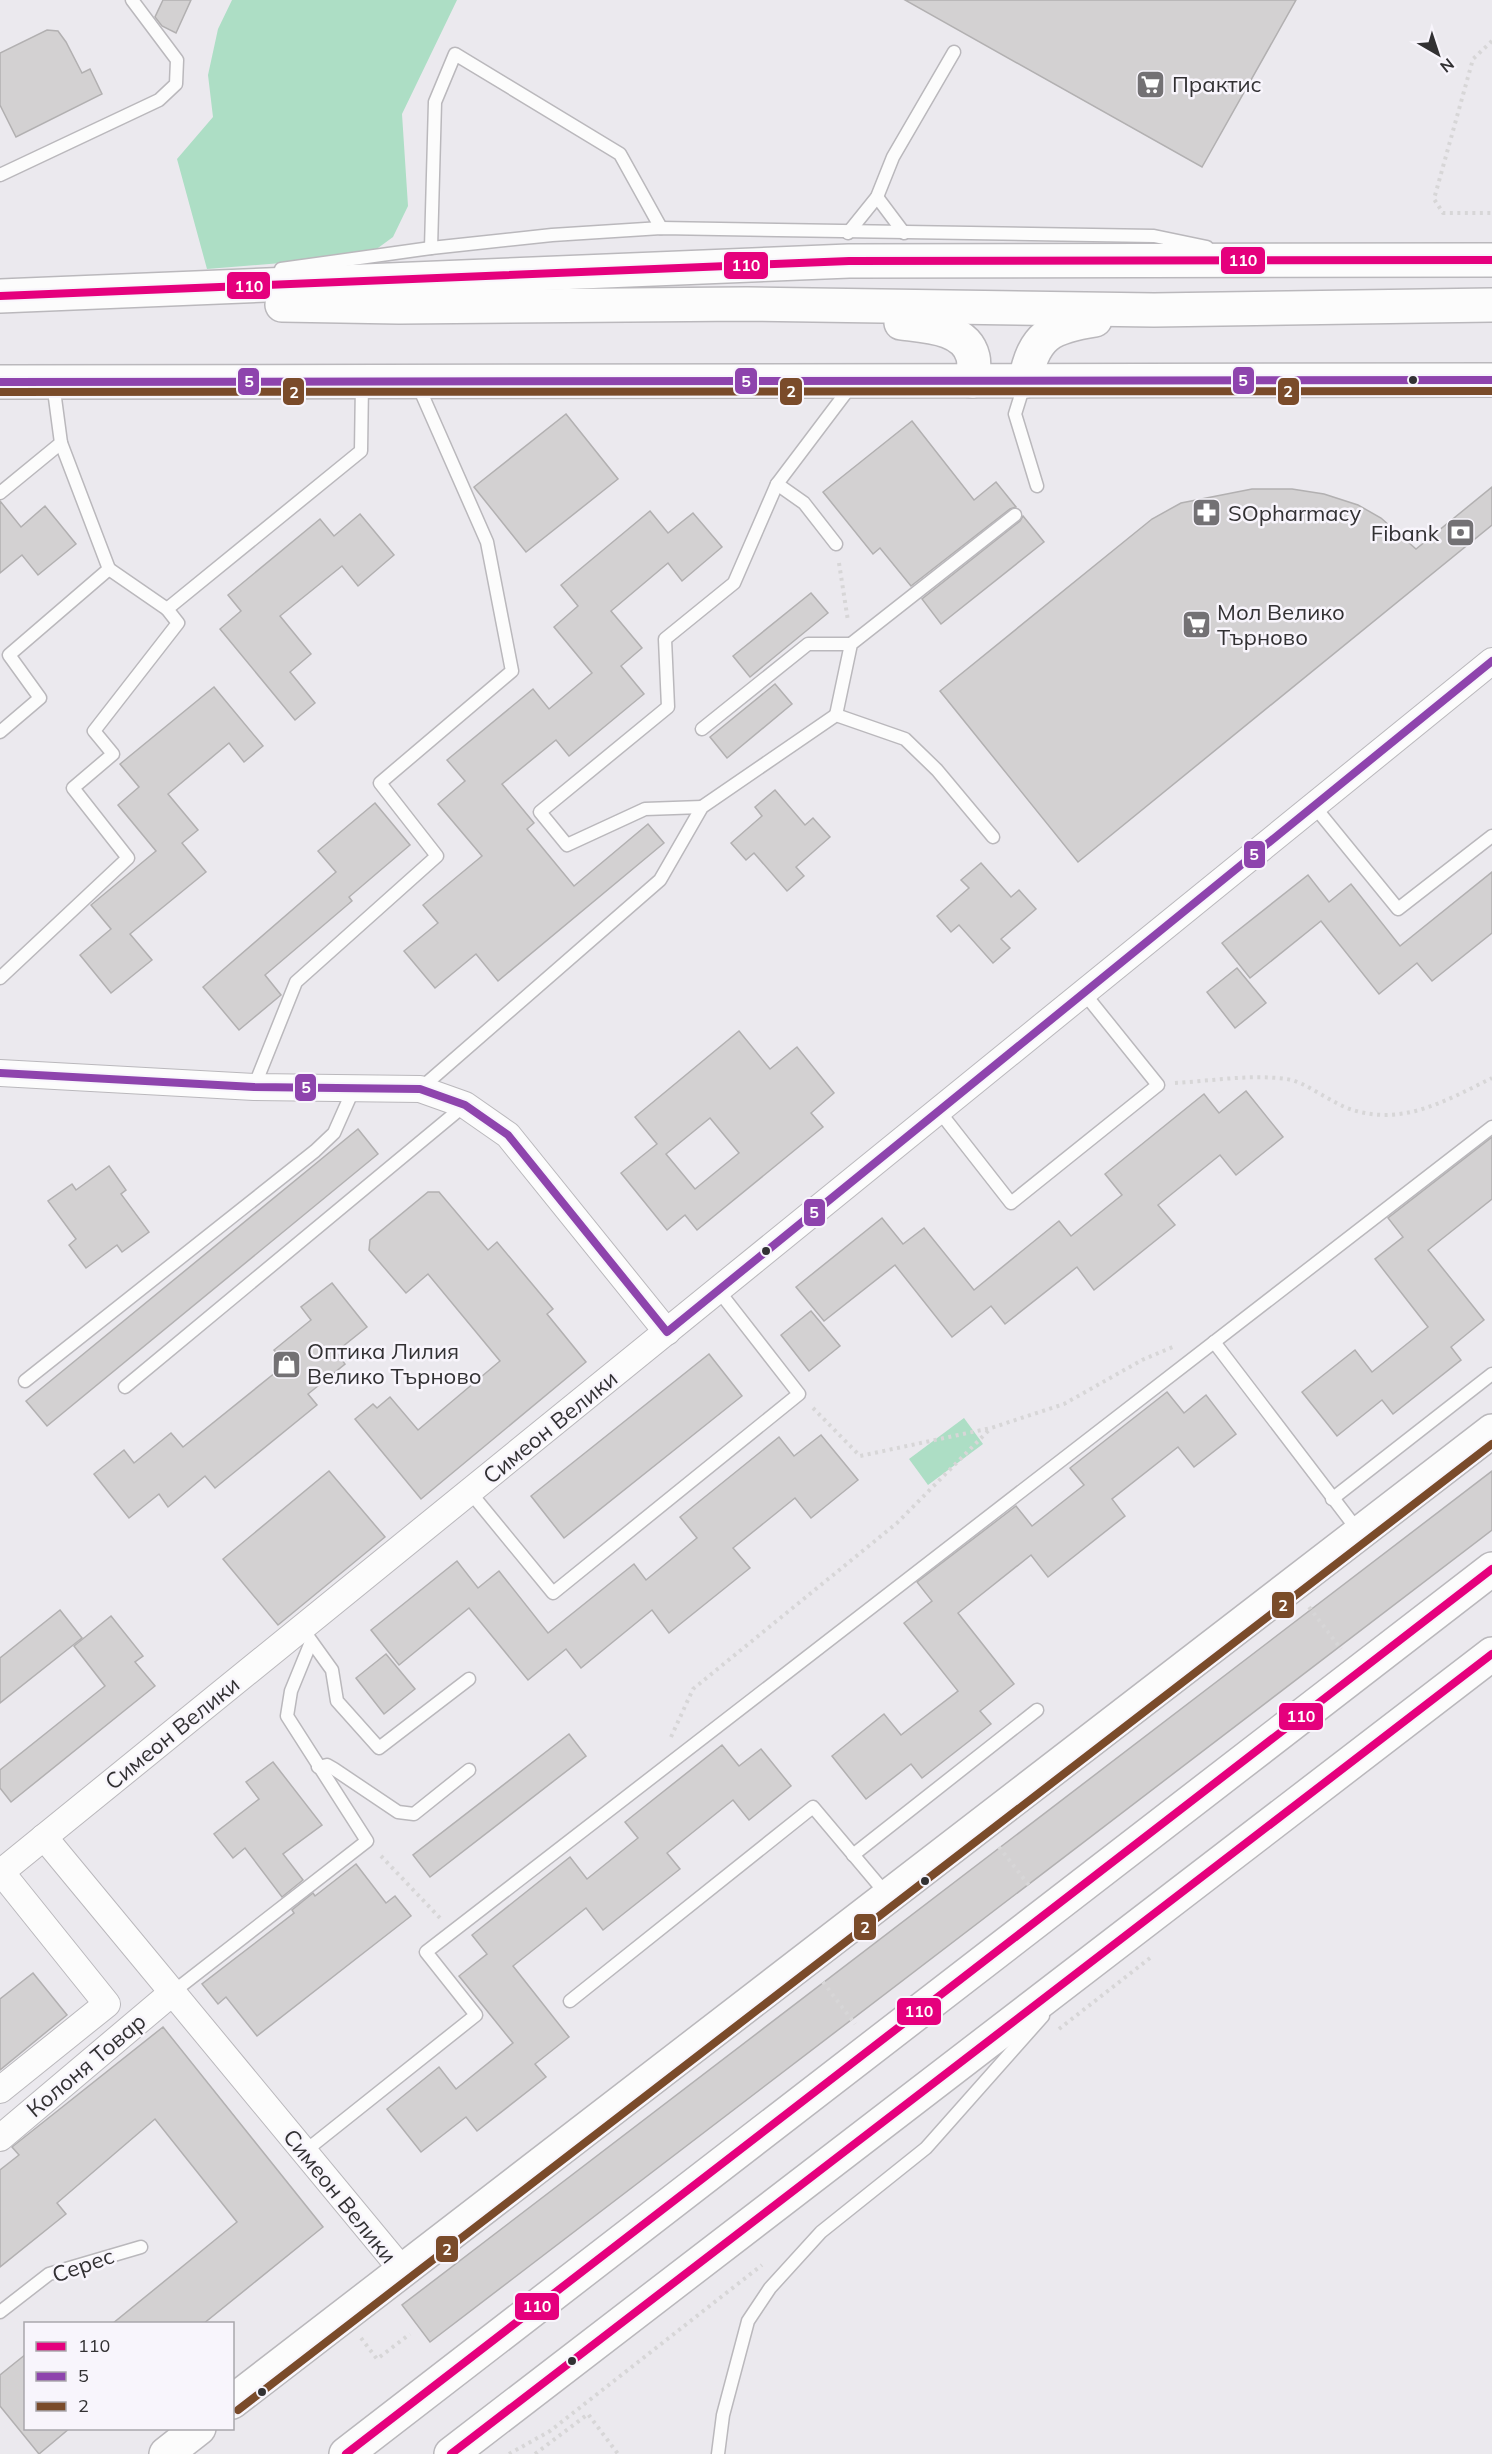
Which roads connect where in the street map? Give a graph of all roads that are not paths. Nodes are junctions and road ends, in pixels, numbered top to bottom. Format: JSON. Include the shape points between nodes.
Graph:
{"nodes":[{"id":1,"x":132,"y":0,"type":"edge"},
{"id":2,"x":954,"y":52,"type":"dead end"},
{"id":3,"x":0,"y":175,"type":"edge"},
{"id":4,"x":877,"y":197,"type":"junction"},
{"id":5,"x":661,"y":228,"type":"junction"},
{"id":6,"x":848,"y":233,"type":"junction"},
{"id":7,"x":904,"y":233,"type":"junction"},
{"id":8,"x":431,"y":248,"type":"junction"},
{"id":9,"x":1264,"y":260,"type":"junction"},
{"id":10,"x":1492,"y":260,"type":"edge"},
{"id":11,"x":132,"y":291,"type":"junction"},
{"id":12,"x":0,"y":298,"type":"edge"},
{"id":13,"x":747,"y":304,"type":"junction"},
{"id":14,"x":1492,"y":305,"type":"edge"},
{"id":15,"x":1154,"y":310,"type":"junction"},
{"id":16,"x":1492,"y":380,"type":"edge"},
{"id":17,"x":362,"y":381,"type":"junction"},
{"id":18,"x":416,"y":381,"type":"junction"},
{"id":19,"x":855,"y":381,"type":"junction"},
{"id":20,"x":972,"y":381,"type":"junction"},
{"id":21,"x":1025,"y":381,"type":"junction"},
{"id":22,"x":0,"y":382,"type":"edge"},
{"id":23,"x":53,"y":382,"type":"junction"},
{"id":24,"x":61,"y":443,"type":"junction"},
{"id":25,"x":777,"y":484,"type":"junction"},
{"id":26,"x":1037,"y":486,"type":"dead end"},
{"id":27,"x":0,"y":494,"type":"edge"},
{"id":28,"x":1015,"y":515,"type":"dead end"},
{"id":29,"x":836,"y":544,"type":"road end"},
{"id":30,"x":109,"y":569,"type":"junction"},
{"id":31,"x":167,"y":609,"type":"junction"},
{"id":32,"x":851,"y":644,"type":"junction"},
{"id":33,"x":1492,"y":661,"type":"edge"},
{"id":34,"x":837,"y":715,"type":"junction"},
{"id":35,"x":702,"y":729,"type":"dead end"},
{"id":36,"x":0,"y":732,"type":"edge"},
{"id":37,"x":1314,"y":806,"type":"junction"},
{"id":38,"x":702,"y":807,"type":"junction"},
{"id":39,"x":1492,"y":836,"type":"edge"},
{"id":40,"x":993,"y":837,"type":"dead end"},
{"id":41,"x":0,"y":978,"type":"edge"},
{"id":42,"x":1084,"y":993,"type":"junction"},
{"id":43,"x":0,"y":1073,"type":"edge"},
{"id":44,"x":254,"y":1087,"type":"junction"},
{"id":45,"x":354,"y":1088,"type":"junction"},
{"id":46,"x":420,"y":1089,"type":"junction"},
{"id":47,"x":465,"y":1105,"type":"junction"},
{"id":48,"x":939,"y":1111,"type":"junction"},
{"id":49,"x":1492,"y":1128,"type":"edge"},
{"id":50,"x":718,"y":1290,"type":"junction"},
{"id":51,"x":667,"y":1332,"type":"junction"},
{"id":52,"x":1214,"y":1342,"type":"junction"},
{"id":53,"x":1492,"y":1374,"type":"edge"},
{"id":54,"x":25,"y":1381,"type":"dead end"},
{"id":55,"x":125,"y":1387,"type":"dead end"},
{"id":56,"x":1492,"y":1431,"type":"edge"},
{"id":57,"x":470,"y":1492,"type":"junction"},
{"id":58,"x":1332,"y":1499,"type":"junction"},
{"id":59,"x":1359,"y":1533,"type":"junction"},
{"id":60,"x":1492,"y":1569,"type":"edge"},
{"id":61,"x":307,"y":1634,"type":"junction"},
{"id":62,"x":1492,"y":1654,"type":"edge"},
{"id":63,"x":469,"y":1679,"type":"dead end"},
{"id":64,"x":1037,"y":1710,"type":"dead end"},
{"id":65,"x":318,"y":1767,"type":"junction"},
{"id":66,"x":469,"y":1770,"type":"dead end"},
{"id":67,"x":44,"y":1837,"type":"junction"},
{"id":68,"x":853,"y":1855,"type":"junction"},
{"id":69,"x":1,"y":1872,"type":"edge"},
{"id":70,"x":888,"y":1897,"type":"junction"},
{"id":71,"x":1086,"y":1968,"type":"junction"},
{"id":72,"x":173,"y":1992,"type":"junction"},
{"id":73,"x":570,"y":2001,"type":"dead end"},
{"id":74,"x":0,"y":2090,"type":"edge"},
{"id":75,"x":0,"y":2138,"type":"edge"},
{"id":76,"x":304,"y":2152,"type":"junction"},
{"id":77,"x":141,"y":2247,"type":"dead end"},
{"id":78,"x":403,"y":2271,"type":"junction"},
{"id":79,"x":0,"y":2312,"type":"edge"},
{"id":80,"x":234,"y":2400,"type":"edge"},
{"id":81,"x":196,"y":2430,"type":"edge"},
{"id":82,"x":166,"y":2454,"type":"edge"},
{"id":83,"x":346,"y":2454,"type":"edge"},
{"id":84,"x":451,"y":2454,"type":"edge"},
{"id":85,"x":718,"y":2454,"type":"edge"}],
"edges":[{"from":1,"to":3,"type":"lane","via":[[177,60],[176,84],[159,100]]},
{"from":2,"to":4,"type":"lane","via":[[893,157]]},
{"from":4,"to":6,"type":"lane"},
{"from":4,"to":7,"type":"lane"},
{"from":5,"to":6,"type":"lane"},
{"from":5,"to":8,"type":"lane"},
{"from":5,"to":8,"type":"lane","via":[[620,154],[454,54],[435,102]]},
{"from":6,"to":7,"type":"lane"},
{"from":7,"to":9,"type":"lane","via":[[1154,236]]},
{"from":8,"to":11,"type":"lane"},
{"from":9,"to":10,"type":"main road"},
{"from":9,"to":11,"type":"main road","via":[[849,261]]},
{"from":11,"to":12,"type":"main road"},
{"from":12,"to":13,"type":"main road","via":[[399,307]]},
{"from":13,"to":15,"type":"main road"},
{"from":13,"to":20,"type":"main road","via":[[935,327],[956,336],[969,348],[974,357]]},
{"from":14,"to":15,"type":"main road"},
{"from":15,"to":21,"type":"main road","via":[[1079,322],[1053,331],[1034,349]]},
{"from":16,"to":21,"type":"main road"},
{"from":17,"to":18,"type":"main road"},
{"from":17,"to":23,"type":"main road"},
{"from":17,"to":31,"type":"lane","via":[[361,451]]},
{"from":18,"to":19,"type":"main road"},
{"from":18,"to":44,"type":"lane","via":[[487,542],[512,671],[380,783],[438,856],[296,982]]},
{"from":19,"to":20,"type":"main road"},
{"from":19,"to":25,"type":"lane"},
{"from":20,"to":21,"type":"main road"},
{"from":21,"to":26,"type":"lane","via":[[1015,414]]},
{"from":22,"to":23,"type":"main road"},
{"from":23,"to":24,"type":"lane"},
{"from":24,"to":27,"type":"lane"},
{"from":24,"to":30,"type":"lane"},
{"from":25,"to":29,"type":"lane","via":[[804,503]]},
{"from":25,"to":38,"type":"lane","via":[[734,583],[665,639],[668,707],[540,812],[567,845],[645,808]]},
{"from":28,"to":32,"type":"lane"},
{"from":30,"to":31,"type":"lane"},
{"from":30,"to":36,"type":"lane","via":[[9,655],[40,698]]},
{"from":31,"to":41,"type":"lane","via":[[178,623],[94,731],[112,754],[73,788],[128,858]]},
{"from":32,"to":34,"type":"lane"},
{"from":32,"to":35,"type":"lane","via":[[808,644]]},
{"from":33,"to":37,"type":"street","name":"Симеон Велики"},
{"from":34,"to":38,"type":"lane"},
{"from":34,"to":40,"type":"lane","via":[[905,740]]},
{"from":37,"to":39,"type":"lane","via":[[1398,909]]},
{"from":37,"to":42,"type":"street","name":"Симеон Велики"},
{"from":38,"to":46,"type":"lane","via":[[660,880]]},
{"from":42,"to":48,"type":"street","name":"Симеон Велики"},
{"from":42,"to":48,"type":"lane","via":[[1158,1085],[1011,1203]]},
{"from":43,"to":44,"type":"street"},
{"from":44,"to":45,"type":"street"},
{"from":45,"to":46,"type":"street"},
{"from":45,"to":54,"type":"lane","via":[[334,1133],[315,1151]]},
{"from":46,"to":47,"type":"street"},
{"from":47,"to":51,"type":"street","via":[[508,1135]]},
{"from":47,"to":55,"type":"lane"},
{"from":48,"to":50,"type":"street","name":"Симеон Велики"},
{"from":49,"to":52,"type":"lane"},
{"from":50,"to":51,"type":"street","name":"Симеон Велики"},
{"from":50,"to":57,"type":"lane","via":[[799,1394],[553,1593]]},
{"from":51,"to":57,"type":"street","name":"Симеон Велики"},
{"from":52,"to":58,"type":"lane"},
{"from":52,"to":76,"type":"lane","via":[[426,1952],[476,2015]]},
{"from":53,"to":58,"type":"lane"},
{"from":56,"to":59,"type":"main road"},
{"from":57,"to":61,"type":"street","name":"Симеон Велики"},
{"from":58,"to":59,"type":"lane"},
{"from":59,"to":70,"type":"main road"},
{"from":60,"to":83,"type":"main road"},
{"from":61,"to":63,"type":"lane","via":[[332,1670],[338,1701],[379,1748]]},
{"from":61,"to":65,"type":"lane","via":[[287,1716]]},
{"from":61,"to":67,"type":"street","name":"Симеон Велики"},
{"from":62,"to":71,"type":"main road"},
{"from":64,"to":68,"type":"lane"},
{"from":65,"to":66,"type":"lane","via":[[334,1769],[398,1812],[414,1814]]},
{"from":65,"to":72,"type":"lane","via":[[367,1841]]},
{"from":67,"to":69,"type":"street"},
{"from":67,"to":72,"type":"street","name":"Симеон Велики"},
{"from":68,"to":70,"type":"lane"},
{"from":68,"to":73,"type":"lane","via":[[813,1807]]},
{"from":69,"to":74,"type":"street","via":[[107,2004]]},
{"from":70,"to":78,"type":"main road"},
{"from":71,"to":84,"type":"main road"},
{"from":71,"to":85,"type":"lane","via":[[926,2148],[821,2232],[770,2288],[748,2321],[723,2415]]},
{"from":72,"to":75,"type":"street","name":"Колоня Товар"},
{"from":72,"to":76,"type":"street","name":"Симеон Велики"},
{"from":76,"to":78,"type":"street","name":"Симеон Велики"},
{"from":77,"to":79,"type":"lane","name":"Серес","via":[[49,2274]]},
{"from":78,"to":80,"type":"main road"},
{"from":81,"to":82,"type":"main road"}]}
